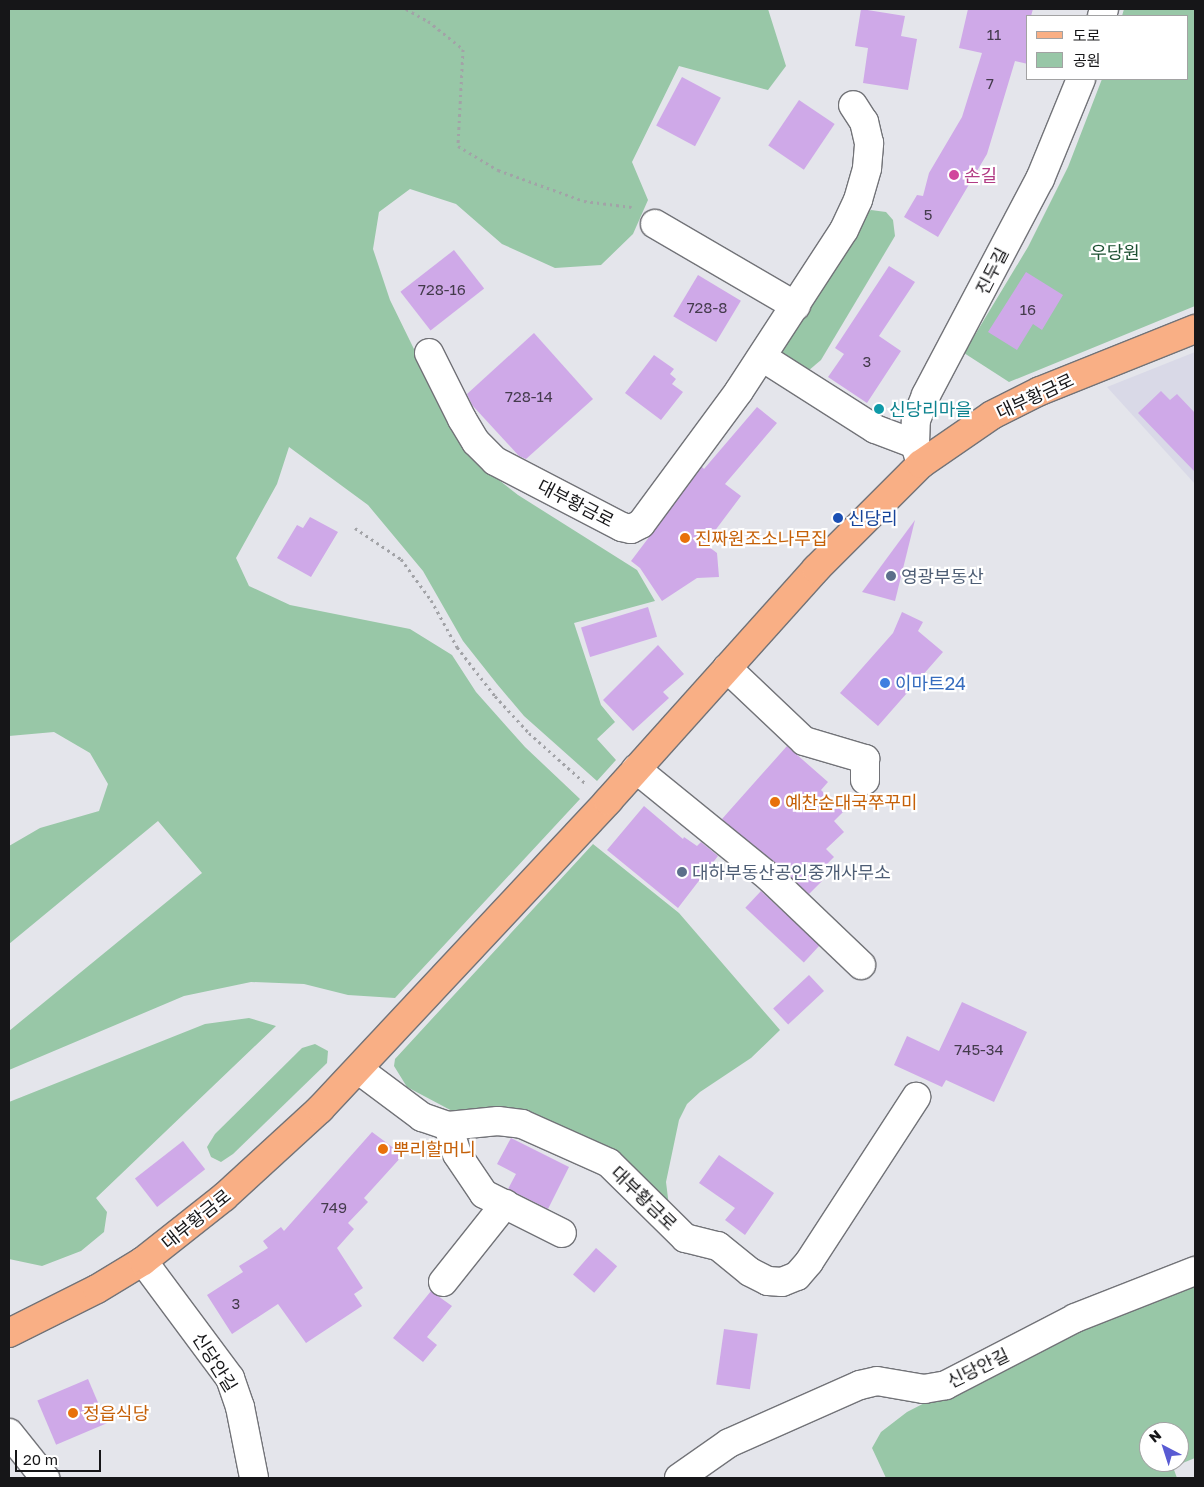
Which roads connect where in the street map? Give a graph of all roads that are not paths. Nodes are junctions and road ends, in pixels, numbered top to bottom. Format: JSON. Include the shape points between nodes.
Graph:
{"nodes":[{"id":1,"x":1081,"y":80,"type":"edge"},
{"id":2,"x":853,"y":105,"type":"dead end"},
{"id":3,"x":655,"y":224,"type":"road end"},
{"id":4,"x":796,"y":306,"type":"junction"},
{"id":5,"x":1195,"y":329,"type":"edge"},
{"id":6,"x":429,"y":353,"type":"dead end"},
{"id":7,"x":762,"y":357,"type":"junction"},
{"id":8,"x":918,"y":454,"type":"junction"},
{"id":9,"x":727,"y":668,"type":"junction"},
{"id":10,"x":636,"y":769,"type":"junction"},
{"id":11,"x":865,"y":780,"type":"dead end"},
{"id":12,"x":861,"y":964,"type":"dead end"},
{"id":13,"x":358,"y":1070,"type":"junction"},
{"id":14,"x":916,"y":1097,"type":"dead end"},
{"id":15,"x":448,"y":1126,"type":"junction"},
{"id":16,"x":505,"y":1204,"type":"junction"},
{"id":17,"x":562,"y":1233,"type":"dead end"},
{"id":18,"x":143,"y":1260,"type":"junction"},
{"id":19,"x":1195,"y":1271,"type":"edge"},
{"id":20,"x":443,"y":1282,"type":"dead end"},
{"id":21,"x":9,"y":1333,"type":"edge"},
{"id":22,"x":9,"y":1434,"type":"edge"},
{"id":23,"x":45,"y":1478,"type":"edge"},
{"id":24,"x":254,"y":1478,"type":"edge"},
{"id":25,"x":679,"y":1478,"type":"edge"}],
"edges":[{"from":1,"to":8,"type":"street","name":"진두길","via":[[1040,179],[926,395],[916,420]]},
{"from":2,"to":4,"type":"street","name":"대부황금로","via":[[864,122],[869,143],[863,184],[844,230]]},
{"from":3,"to":4,"type":"street"},
{"from":4,"to":7,"type":"street","name":"대부황금로"},
{"from":5,"to":8,"type":"main road","name":"대부황금로","via":[[1040,391]]},
{"from":6,"to":7,"type":"street","name":"대부황금로","via":[[462,419],[476,442],[495,462],[631,529],[650,515]]},
{"from":7,"to":8,"type":"street"},
{"from":8,"to":9,"type":"main road","name":"대부황금로","via":[[860,523]]},
{"from":9,"to":10,"type":"main road","name":"대부황금로"},
{"from":9,"to":11,"type":"street","via":[[804,740],[865,759]]},
{"from":10,"to":12,"type":"street","via":[[770,878]]},
{"from":10,"to":13,"type":"main road","name":"대부황금로"},
{"from":13,"to":15,"type":"street","name":"대부황금로","via":[[422,1117]]},
{"from":13,"to":18,"type":"main road","name":"대부황금로","via":[[224,1197]]},
{"from":14,"to":15,"type":"street","name":"대부황금로","via":[[809,1262],[796,1276],[782,1282],[768,1281],[750,1272],[718,1246],[685,1238],[623,1174],[609,1163],[569,1144],[522,1124],[498,1121]]},
{"from":15,"to":16,"type":"street","via":[[468,1174],[484,1194]]},
{"from":16,"to":17,"type":"street"},
{"from":16,"to":20,"type":"street"},
{"from":18,"to":21,"type":"main road","name":"대부황금로","via":[[97,1289]]},
{"from":18,"to":24,"type":"street","name":"신당안길","via":[[230,1378],[240,1408]]},
{"from":19,"to":25,"type":"street","name":"신당안길","via":[[1076,1318],[946,1385],[924,1389],[877,1381],[860,1385],[729,1443]]},
{"from":22,"to":23,"type":"street"}]}
